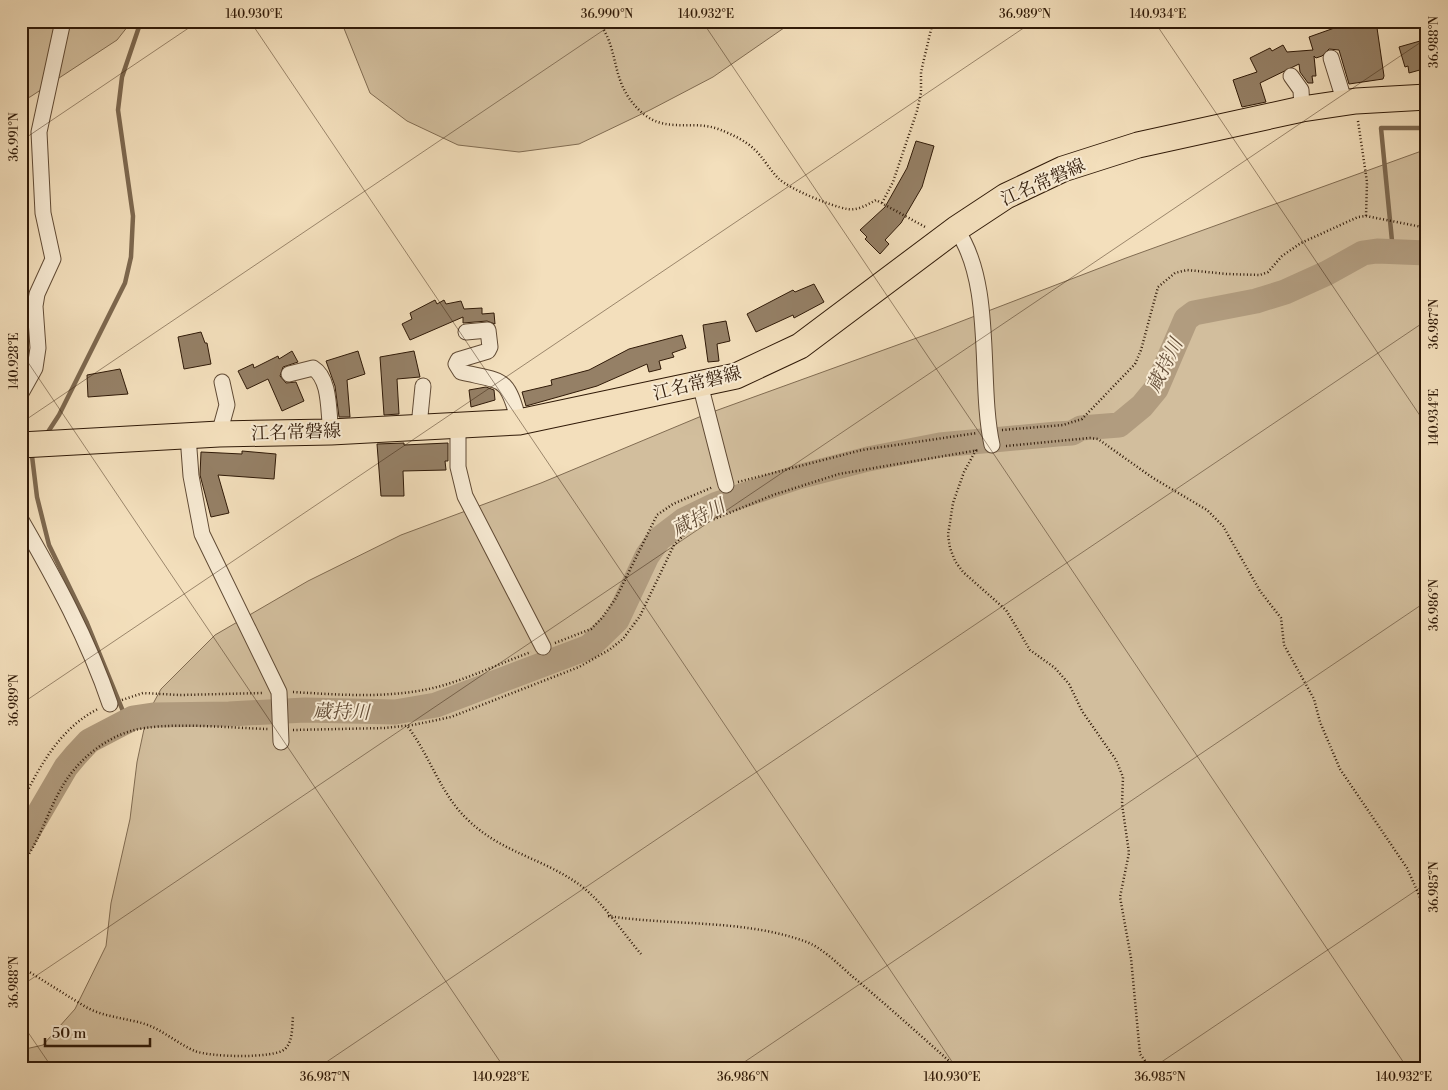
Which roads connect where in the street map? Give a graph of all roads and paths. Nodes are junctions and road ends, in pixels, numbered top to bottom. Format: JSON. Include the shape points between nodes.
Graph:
{"nodes":[{"id":1,"x":63,"y":21,"type":"edge"},
{"id":2,"x":933,"y":21,"type":"edge"},
{"id":3,"x":600,"y":24,"type":"dead end"},
{"id":4,"x":1331,"y":58,"type":"dead end"},
{"id":5,"x":1291,"y":76,"type":"dead end"},
{"id":6,"x":1427,"y":97,"type":"edge"},
{"id":7,"x":1350,"y":102,"type":"junction"},
{"id":8,"x":1302,"y":109,"type":"junction"},
{"id":9,"x":882,"y":203,"type":"junction"},
{"id":10,"x":1366,"y":216,"type":"junction"},
{"id":11,"x":1427,"y":228,"type":"edge"},
{"id":12,"x":949,"y":234,"type":"junction"},
{"id":13,"x":466,"y":332,"type":"dead end"},
{"id":14,"x":289,"y":374,"type":"dead end"},
{"id":15,"x":222,"y":382,"type":"dead end"},
{"id":16,"x":700,"y":384,"type":"junction"},
{"id":17,"x":423,"y":386,"type":"dead end"},
{"id":18,"x":21,"y":393,"type":"edge"},
{"id":19,"x":519,"y":422,"type":"junction"},
{"id":20,"x":419,"y":426,"type":"junction"},
{"id":21,"x":458,"y":426,"type":"junction"},
{"id":22,"x":330,"y":432,"type":"junction"},
{"id":23,"x":219,"y":434,"type":"junction"},
{"id":24,"x":188,"y":436,"type":"junction"},
{"id":25,"x":990,"y":438,"type":"junction"},
{"id":26,"x":36,"y":443,"type":"edge"},
{"id":27,"x":976,"y":450,"type":"junction"},
{"id":28,"x":726,"y":485,"type":"junction"},
{"id":29,"x":21,"y":520,"type":"edge"},
{"id":30,"x":543,"y":647,"type":"junction"},
{"id":31,"x":279,"y":692,"type":"junction"},
{"id":32,"x":110,"y":704,"type":"junction"},
{"id":33,"x":408,"y":726,"type":"junction"},
{"id":34,"x":281,"y":736,"type":"junction"},
{"id":35,"x":21,"y":804,"type":"edge"},
{"id":36,"x":21,"y":865,"type":"edge"},
{"id":37,"x":1427,"y":913,"type":"edge"},
{"id":38,"x":608,"y":916,"type":"junction"},
{"id":39,"x":641,"y":954,"type":"dead end"},
{"id":40,"x":21,"y":967,"type":"edge"},
{"id":41,"x":293,"y":1016,"type":"dead end"},
{"id":42,"x":956,"y":1067,"type":"dead end"},
{"id":43,"x":1151,"y":1069,"type":"edge"}],
"edges":[{"from":1,"to":18,"type":"street","via":[[39,132],[43,213],[53,258],[37,294],[38,348],[34,368]]},
{"from":2,"to":9,"type":"path","via":[[921,72],[917,110],[893,182]]},
{"from":3,"to":9,"type":"path","via":[[609,38],[619,83],[645,115],[671,126],[698,125],[722,130],[754,149],[779,180],[795,190],[847,209],[858,209],[876,200]]},
{"from":4,"to":7,"type":"street"},
{"from":5,"to":8,"type":"street","via":[[1301,90]]},
{"from":6,"to":7,"type":"main road","name":"江名常磐線"},
{"from":7,"to":8,"type":"main road","name":"江名常磐線"},
{"from":7,"to":10,"type":"path","via":[[1366,182]]},
{"from":8,"to":12,"type":"main road","name":"江名常磐線","via":[[1138,145],[1063,169],[1006,196]]},
{"from":9,"to":12,"type":"path","via":[[929,229]]},
{"from":10,"to":11,"type":"path"},
{"from":10,"to":25,"type":"path","via":[[1301,242],[1268,272],[1260,275],[1187,270],[1175,273],[1158,287],[1135,364],[1082,419]]},
{"from":12,"to":16,"type":"main road","name":"江名常磐線","via":[[800,346],[736,376]]},
{"from":12,"to":25,"type":"street","via":[[968,248],[980,304]]},
{"from":13,"to":19,"type":"street","via":[[488,330],[490,347],[488,351],[458,360],[458,368],[461,372],[501,381],[510,392]]},
{"from":14,"to":22,"type":"street","via":[[313,368],[318,371],[325,384]]},
{"from":15,"to":23,"type":"street","via":[[227,405]]},
{"from":16,"to":19,"type":"main road","name":"江名常磐線"},
{"from":16,"to":28,"type":"street"},
{"from":17,"to":20,"type":"street"},
{"from":19,"to":21,"type":"main road","name":"江名常磐線"},
{"from":20,"to":21,"type":"main road","name":"江名常磐線"},
{"from":20,"to":22,"type":"main road","name":"江名常磐線"},
{"from":21,"to":30,"type":"street","via":[[458,467],[465,496]]},
{"from":22,"to":23,"type":"main road","name":"江名常磐線"},
{"from":23,"to":24,"type":"main road","name":"江名常磐線"},
{"from":24,"to":26,"type":"main road","name":"江名常磐線"},
{"from":24,"to":31,"type":"street","via":[[191,476],[202,534]]},
{"from":25,"to":27,"type":"path"},
{"from":25,"to":28,"type":"path","via":[[862,450]]},
{"from":25,"to":37,"type":"path","via":[[1008,446],[1098,439],[1153,478],[1207,510],[1223,526],[1260,590],[1281,618],[1284,645],[1314,699],[1340,769],[1407,868]]},
{"from":27,"to":33,"type":"path","via":[[840,474],[773,495],[690,530],[674,545],[640,616],[623,639],[608,650],[579,667],[460,714]]},
{"from":27,"to":43,"type":"path","via":[[953,503],[948,535],[955,561],[1006,610],[1030,650],[1055,668],[1069,684],[1123,777],[1122,804],[1129,853],[1120,897],[1131,958],[1140,1054]]},
{"from":28,"to":30,"type":"path","via":[[705,489],[657,515],[616,598],[602,618],[591,629]]},
{"from":29,"to":32,"type":"street","via":[[40,550],[84,637]]},
{"from":30,"to":31,"type":"path","via":[[442,686],[405,693],[375,696]]},
{"from":31,"to":32,"type":"path","via":[[143,694]]},
{"from":31,"to":34,"type":"street"},
{"from":32,"to":35,"type":"path","via":[[62,736],[42,763]]},
{"from":33,"to":34,"type":"path"},
{"from":33,"to":38,"type":"path","via":[[467,820],[514,853],[579,884]]},
{"from":34,"to":36,"type":"path","via":[[166,727],[130,731],[116,737],[101,745],[73,771]]},
{"from":38,"to":39,"type":"path"},
{"from":38,"to":42,"type":"path","via":[[738,926],[806,942],[832,959]]},
{"from":40,"to":41,"type":"path","via":[[87,1008],[147,1025],[196,1052],[207,1054],[277,1054],[290,1041]]}]}
